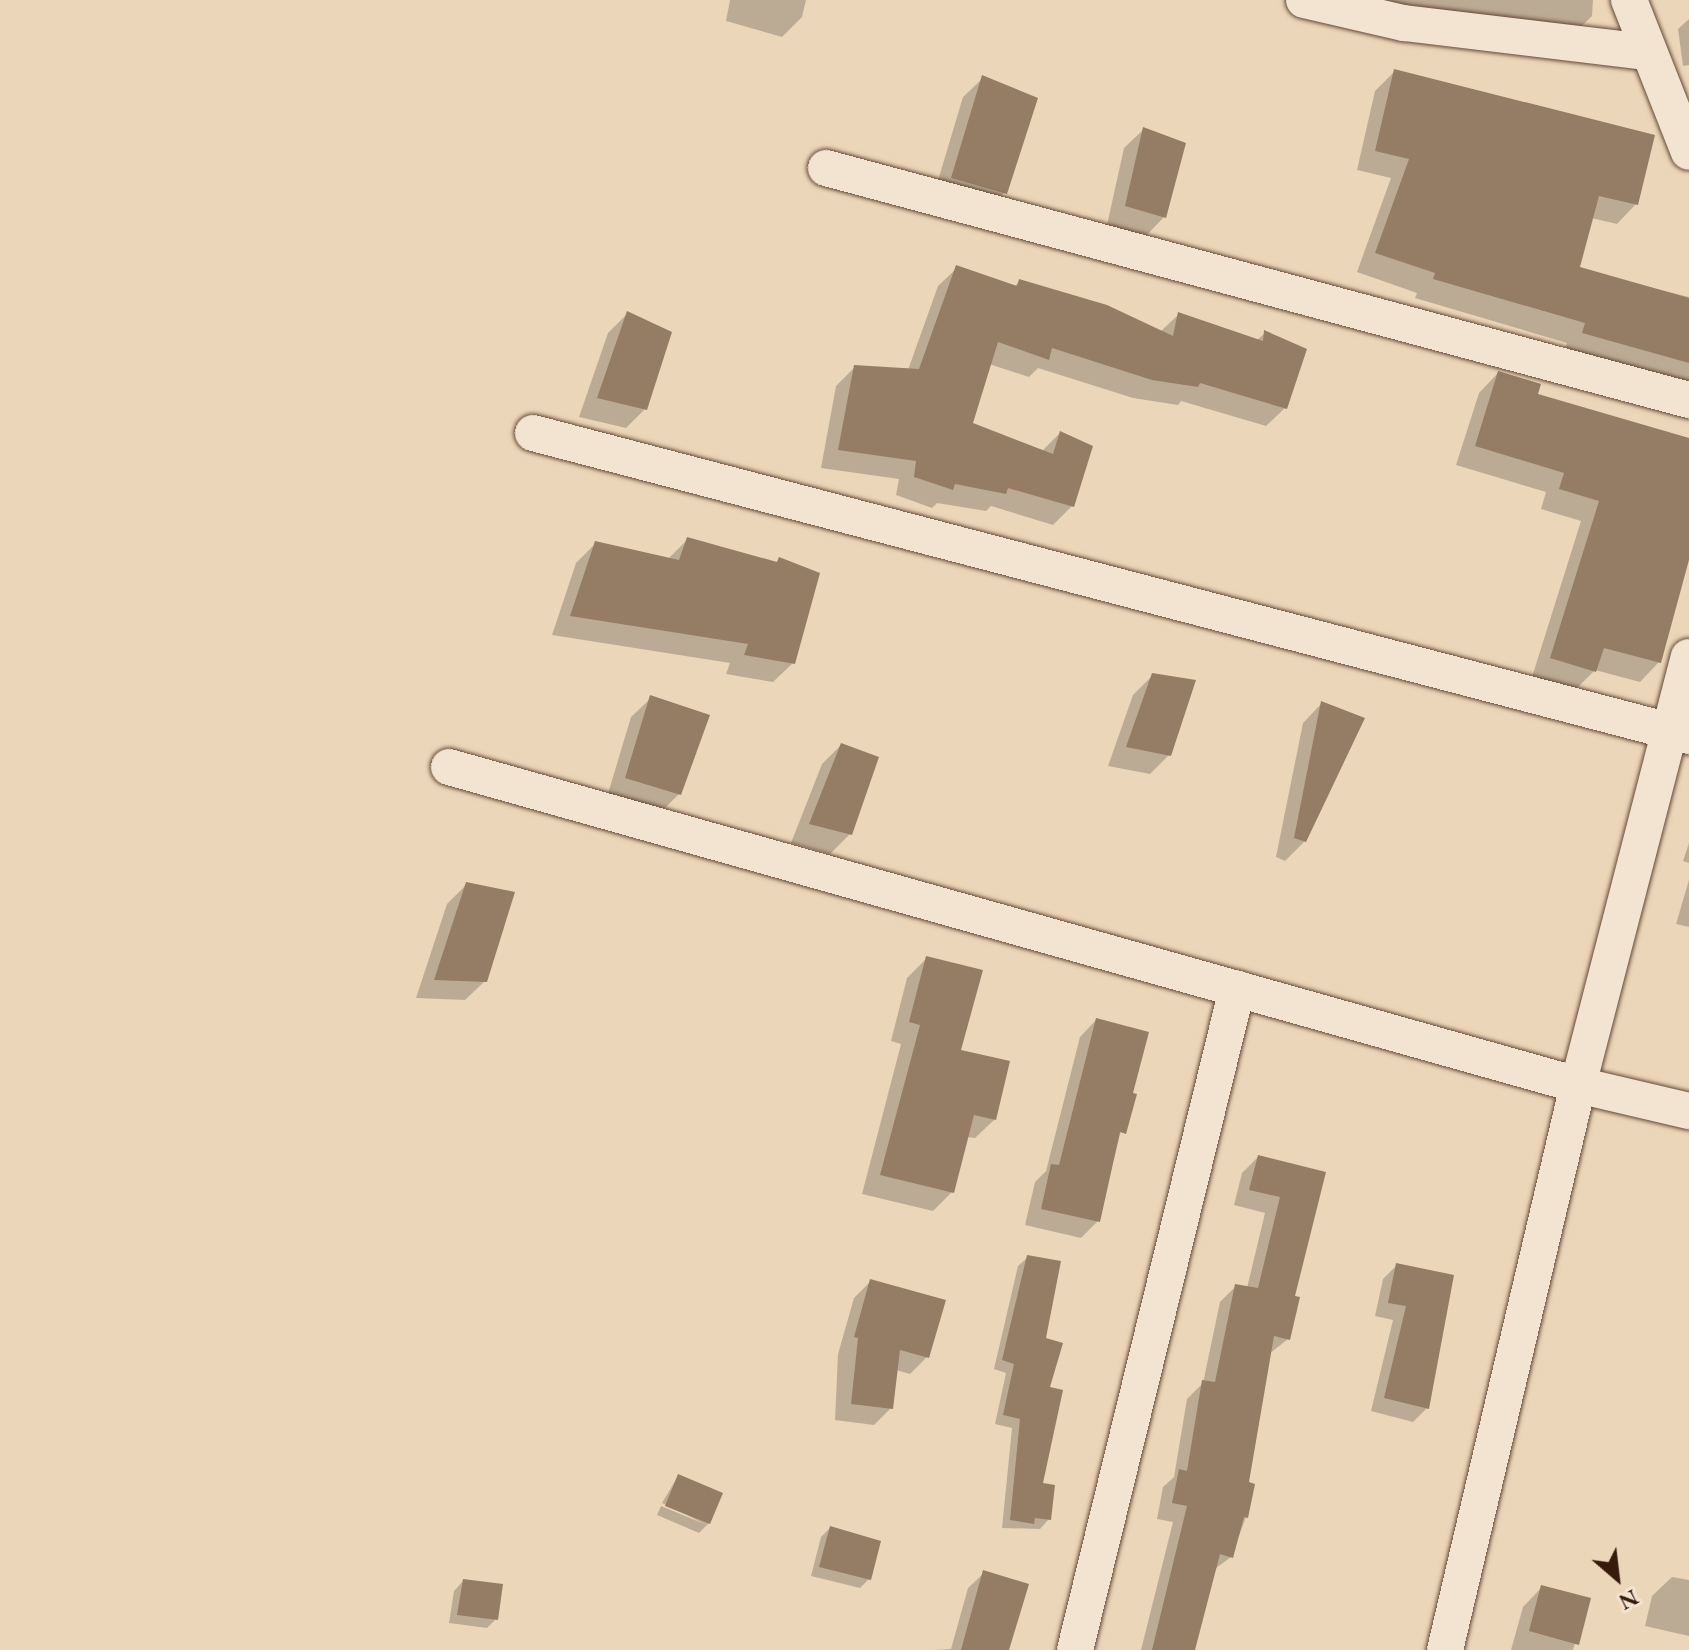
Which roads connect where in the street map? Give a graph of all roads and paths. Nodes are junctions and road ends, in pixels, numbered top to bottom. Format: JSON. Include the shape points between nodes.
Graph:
{"nodes":[{"id":1,"x":1304,"y":0,"type":"edge"},
{"id":2,"x":1629,"y":0,"type":"edge"},
{"id":3,"x":1647,"y":52,"type":"junction"},
{"id":4,"x":1689,"y":152,"type":"edge"},
{"id":5,"x":826,"y":168,"type":"dead end"},
{"id":6,"x":1689,"y":400,"type":"edge"},
{"id":7,"x":533,"y":433,"type":"dead end"},
{"id":8,"x":1689,"y":657,"type":"edge"},
{"id":9,"x":1679,"y":733,"type":"edge"},
{"id":10,"x":449,"y":767,"type":"dead end"},
{"id":11,"x":1237,"y":989,"type":"junction"},
{"id":12,"x":1578,"y":1085,"type":"junction"},
{"id":13,"x":1689,"y":1111,"type":"edge"},
{"id":14,"x":1075,"y":1650,"type":"edge"},
{"id":15,"x":1445,"y":1650,"type":"edge"}],
"edges":[{"from":1,"to":3,"type":"street","via":[[1404,23]]},
{"from":2,"to":3,"type":"street"},
{"from":3,"to":4,"type":"street"},
{"from":5,"to":6,"type":"street"},
{"from":7,"to":9,"type":"street"},
{"from":8,"to":9,"type":"street"},
{"from":9,"to":12,"type":"street"},
{"from":10,"to":11,"type":"street"},
{"from":11,"to":12,"type":"street"},
{"from":11,"to":14,"type":"street"},
{"from":12,"to":13,"type":"street"},
{"from":12,"to":15,"type":"street"}]}
